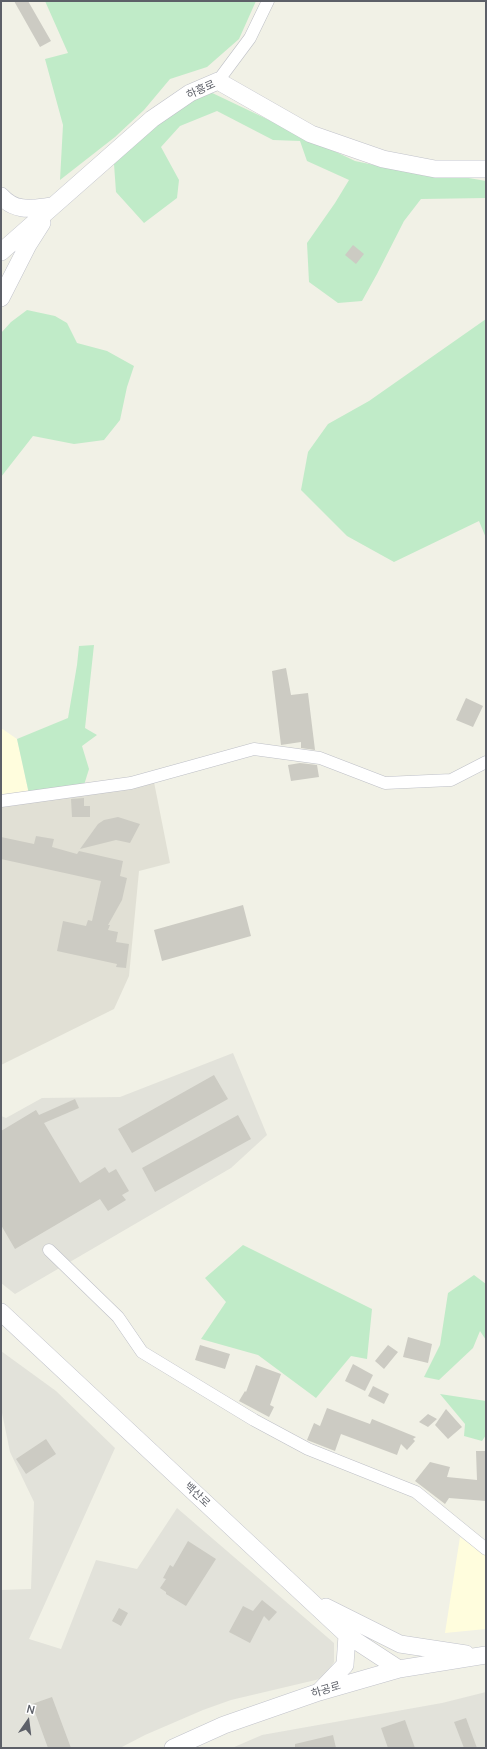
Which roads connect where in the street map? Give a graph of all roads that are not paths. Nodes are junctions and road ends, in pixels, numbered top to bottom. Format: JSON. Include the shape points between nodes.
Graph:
{"nodes":[{"id":1,"x":268,"y":1,"type":"edge"},
{"id":2,"x":218,"y":81,"type":"junction"},
{"id":3,"x":486,"y":169,"type":"edge"},
{"id":4,"x":1,"y":196,"type":"edge"},
{"id":5,"x":53,"y":206,"type":"junction"},
{"id":6,"x":1,"y":252,"type":"edge"},
{"id":7,"x":1,"y":298,"type":"edge"},
{"id":8,"x":486,"y":762,"type":"edge"},
{"id":9,"x":1,"y":800,"type":"edge"},
{"id":10,"x":49,"y":1250,"type":"dead end"},
{"id":11,"x":1,"y":1312,"type":"edge"},
{"id":12,"x":486,"y":1549,"type":"edge"},
{"id":13,"x":306,"y":1598,"type":"junction"},
{"id":14,"x":347,"y":1635,"type":"junction"},
{"id":15,"x":484,"y":1656,"type":"edge"},
{"id":16,"x":399,"y":1669,"type":"junction"},
{"id":17,"x":319,"y":1692,"type":"junction"},
{"id":18,"x":172,"y":1748,"type":"edge"}],
"edges":[{"from":1,"to":2,"type":"street","via":[[250,38]]},
{"from":2,"to":3,"type":"main road","name":"하흥로","via":[[311,134],[383,160],[436,168]]},
{"from":2,"to":5,"type":"main road","name":"하흥로","via":[[190,93],[152,119]]},
{"from":4,"to":5,"type":"main road","via":[[15,207]]},
{"from":5,"to":6,"type":"main road","name":"하흥로"},
{"from":5,"to":7,"type":"main road","via":[[28,245]]},
{"from":8,"to":9,"type":"street","via":[[451,780],[385,783],[320,758],[254,749],[131,783]]},
{"from":10,"to":12,"type":"street","via":[[118,1317],[142,1352],[254,1420],[308,1449],[416,1492]]},
{"from":11,"to":13,"type":"main road","name":"백산로"},
{"from":13,"to":14,"type":"main road","name":"백산로"},
{"from":13,"to":15,"type":"main road","via":[[400,1644]]},
{"from":14,"to":16,"type":"main road","name":"백산로"},
{"from":14,"to":17,"type":"main road","via":[[345,1665]]},
{"from":15,"to":16,"type":"main road","name":"하공로"},
{"from":16,"to":17,"type":"main road","name":"하공로"},
{"from":17,"to":18,"type":"main road","name":"하공로","via":[[224,1725]]}]}
